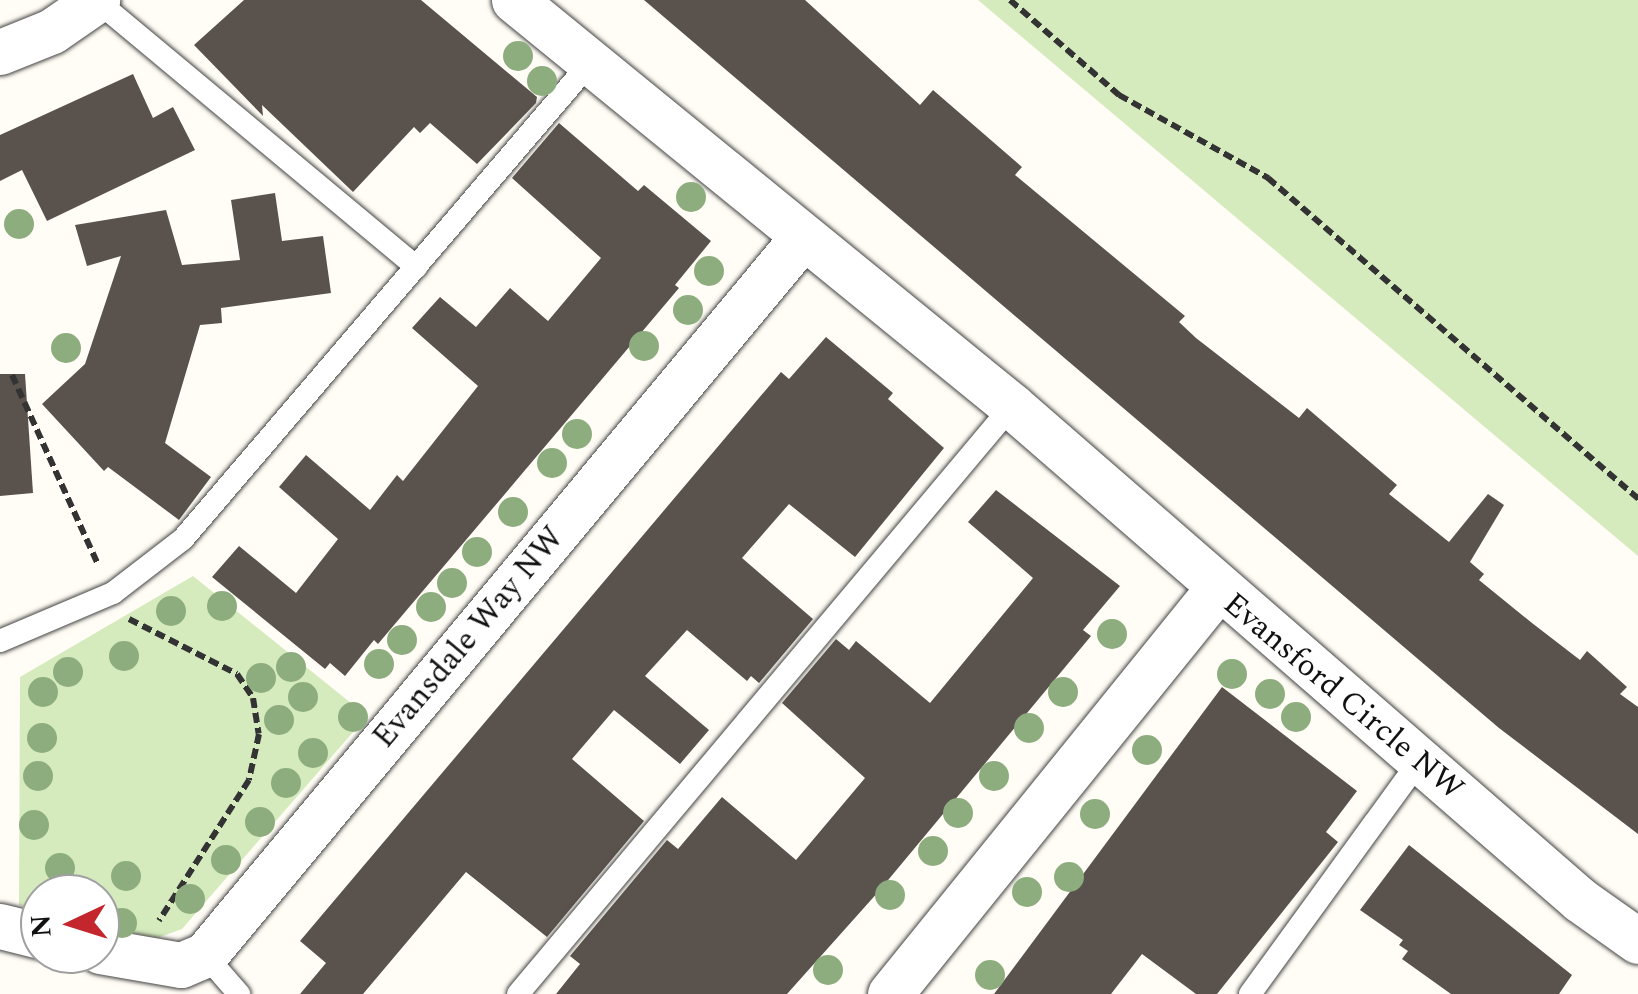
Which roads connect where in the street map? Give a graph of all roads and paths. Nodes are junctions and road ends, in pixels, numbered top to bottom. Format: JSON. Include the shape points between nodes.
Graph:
{"nodes":[{"id":1,"x":97,"y":0,"type":"edge"},
{"id":2,"x":514,"y":0,"type":"edge"},
{"id":3,"x":1010,"y":0,"type":"edge"},
{"id":4,"x":0,"y":52,"type":"edge"},
{"id":5,"x":589,"y":64,"type":"junction"},
{"id":6,"x":802,"y":238,"type":"junction"},
{"id":7,"x":416,"y":267,"type":"junction"},
{"id":8,"x":12,"y":375,"type":"dead end"},
{"id":9,"x":1012,"y":406,"type":"junction"},
{"id":10,"x":1638,"y":498,"type":"edge"},
{"id":11,"x":99,"y":567,"type":"dead end"},
{"id":12,"x":1219,"y":587,"type":"junction"},
{"id":13,"x":127,"y":617,"type":"dead end"},
{"id":14,"x":0,"y":641,"type":"edge"},
{"id":15,"x":1420,"y":760,"type":"junction"},
{"id":16,"x":158,"y":924,"type":"dead end"},
{"id":17,"x":1638,"y":941,"type":"edge"},
{"id":18,"x":120,"y":954,"type":"edge"},
{"id":19,"x":205,"y":955,"type":"junction"},
{"id":20,"x":239,"y":994,"type":"edge"},
{"id":21,"x":518,"y":994,"type":"edge"},
{"id":22,"x":890,"y":994,"type":"edge"},
{"id":23,"x":1250,"y":994,"type":"edge"}],
"edges":[{"from":1,"to":4,"type":"street","via":[[52,31]]},
{"from":1,"to":7,"type":"lane"},
{"from":2,"to":5,"type":"street"},
{"from":3,"to":10,"type":"path","via":[[1119,95],[1268,178]]},
{"from":5,"to":6,"type":"street"},
{"from":5,"to":7,"type":"lane"},
{"from":6,"to":9,"type":"street"},
{"from":6,"to":19,"type":"street","name":"Evansdale Way NW"},
{"from":7,"to":14,"type":"lane","via":[[184,539],[114,594]]},
{"from":8,"to":11,"type":"path"},
{"from":9,"to":12,"type":"street"},
{"from":9,"to":21,"type":"lane"},
{"from":12,"to":15,"type":"street","name":"Evansford Circle NW"},
{"from":12,"to":22,"type":"street","name":"Evansford Circle NW"},
{"from":13,"to":16,"type":"path","via":[[237,674],[254,698],[259,734],[249,780]]},
{"from":15,"to":17,"type":"street","name":"Evansford Circle NW","via":[[1580,900]]},
{"from":15,"to":23,"type":"lane"},
{"from":18,"to":19,"type":"street","via":[[181,965]]},
{"from":19,"to":20,"type":"lane"}]}
